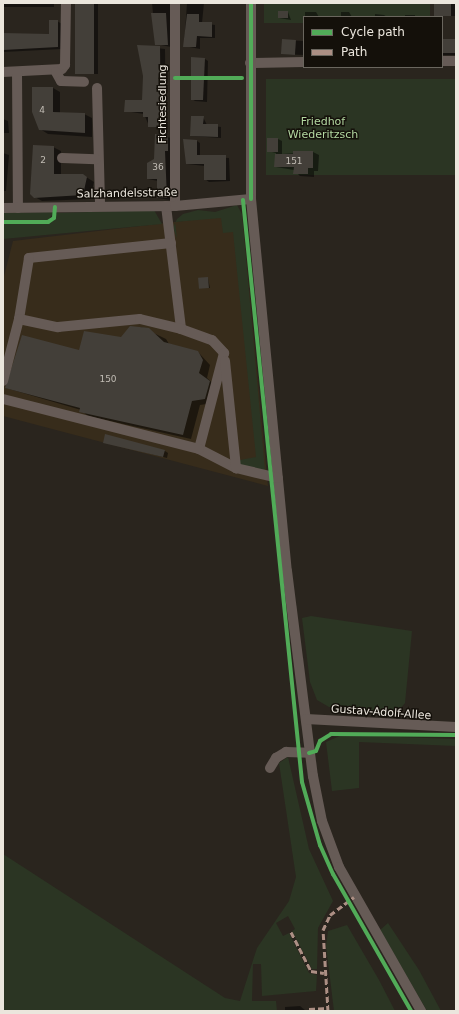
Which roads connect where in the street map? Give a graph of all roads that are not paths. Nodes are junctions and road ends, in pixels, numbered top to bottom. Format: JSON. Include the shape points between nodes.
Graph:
{"nodes":[{"id":1,"x":66,"y":3,"type":"edge"},
{"id":2,"x":175,"y":3,"type":"edge"},
{"id":3,"x":251,"y":3,"type":"edge"},
{"id":4,"x":443,"y":61,"type":"edge"},
{"id":5,"x":456,"y":61,"type":"edge"},
{"id":6,"x":303,"y":62,"type":"edge"},
{"id":7,"x":250,"y":63,"type":"junction"},
{"id":8,"x":3,"y":72,"type":"edge"},
{"id":9,"x":17,"y":72,"type":"junction"},
{"id":10,"x":56,"y":72,"type":"junction"},
{"id":11,"x":84,"y":82,"type":"dead end"},
{"id":12,"x":97,"y":88,"type":"dead end"},
{"id":13,"x":62,"y":158,"type":"dead end"},
{"id":14,"x":96,"y":159,"type":"junction"},
{"id":15,"x":251,"y":198,"type":"junction"},
{"id":16,"x":100,"y":206,"type":"junction"},
{"id":17,"x":171,"y":206,"type":"junction"},
{"id":18,"x":3,"y":208,"type":"edge"},
{"id":19,"x":18,"y":208,"type":"junction"},
{"id":20,"x":171,"y":243,"type":"junction"},
{"id":21,"x":19,"y":319,"type":"junction"},
{"id":22,"x":181,"y":329,"type":"junction"},
{"id":23,"x":224,"y":353,"type":"junction"},
{"id":24,"x":3,"y":381,"type":"edge"},
{"id":25,"x":3,"y":399,"type":"edge"},
{"id":26,"x":199,"y":449,"type":"junction"},
{"id":27,"x":236,"y":468,"type":"junction"},
{"id":28,"x":278,"y":478,"type":"junction"},
{"id":29,"x":306,"y":720,"type":"junction"},
{"id":30,"x":456,"y":727,"type":"edge"},
{"id":31,"x":310,"y":753,"type":"junction"},
{"id":32,"x":270,"y":768,"type":"dead end"},
{"id":33,"x":421,"y":1011,"type":"edge"}],
"edges":[{"from":1,"to":10,"type":"street","via":[[65,65]]},
{"from":2,"to":17,"type":"street","name":"Fichtesiedlung"},
{"from":3,"to":7,"type":"street"},
{"from":4,"to":5,"type":"street"},
{"from":6,"to":7,"type":"street"},
{"from":7,"to":15,"type":"street"},
{"from":8,"to":9,"type":"street"},
{"from":9,"to":10,"type":"street"},
{"from":9,"to":19,"type":"street"},
{"from":10,"to":11,"type":"street","via":[[61,81]]},
{"from":12,"to":14,"type":"street"},
{"from":13,"to":14,"type":"street"},
{"from":14,"to":16,"type":"street","via":[[100,173]]},
{"from":15,"to":17,"type":"street","name":"Salzhandelsstraße"},
{"from":15,"to":28,"type":"street"},
{"from":16,"to":17,"type":"street","name":"Salzhandelsstraße"},
{"from":16,"to":19,"type":"street","name":"Salzhandelsstraße"},
{"from":17,"to":20,"type":"street","name":"Fichtesiedlung"},
{"from":18,"to":19,"type":"street","name":"Salzhandelsstraße"},
{"from":20,"to":21,"type":"street","via":[[29,258]]},
{"from":20,"to":22,"type":"street","name":"Fichtesiedlung"},
{"from":21,"to":22,"type":"street","via":[[58,327],[140,319]]},
{"from":21,"to":24,"type":"street"},
{"from":22,"to":23,"type":"street","via":[[212,340]]},
{"from":23,"to":26,"type":"street"},
{"from":23,"to":27,"type":"street"},
{"from":25,"to":26,"type":"street"},
{"from":26,"to":27,"type":"street"},
{"from":27,"to":28,"type":"street"},
{"from":28,"to":29,"type":"street"},
{"from":29,"to":30,"type":"street","name":"Gustav-Adolf-Allee"},
{"from":29,"to":31,"type":"street"},
{"from":31,"to":32,"type":"street","via":[[286,752],[276,758]]},
{"from":31,"to":33,"type":"street","via":[[330,844],[354,897]]}]}
